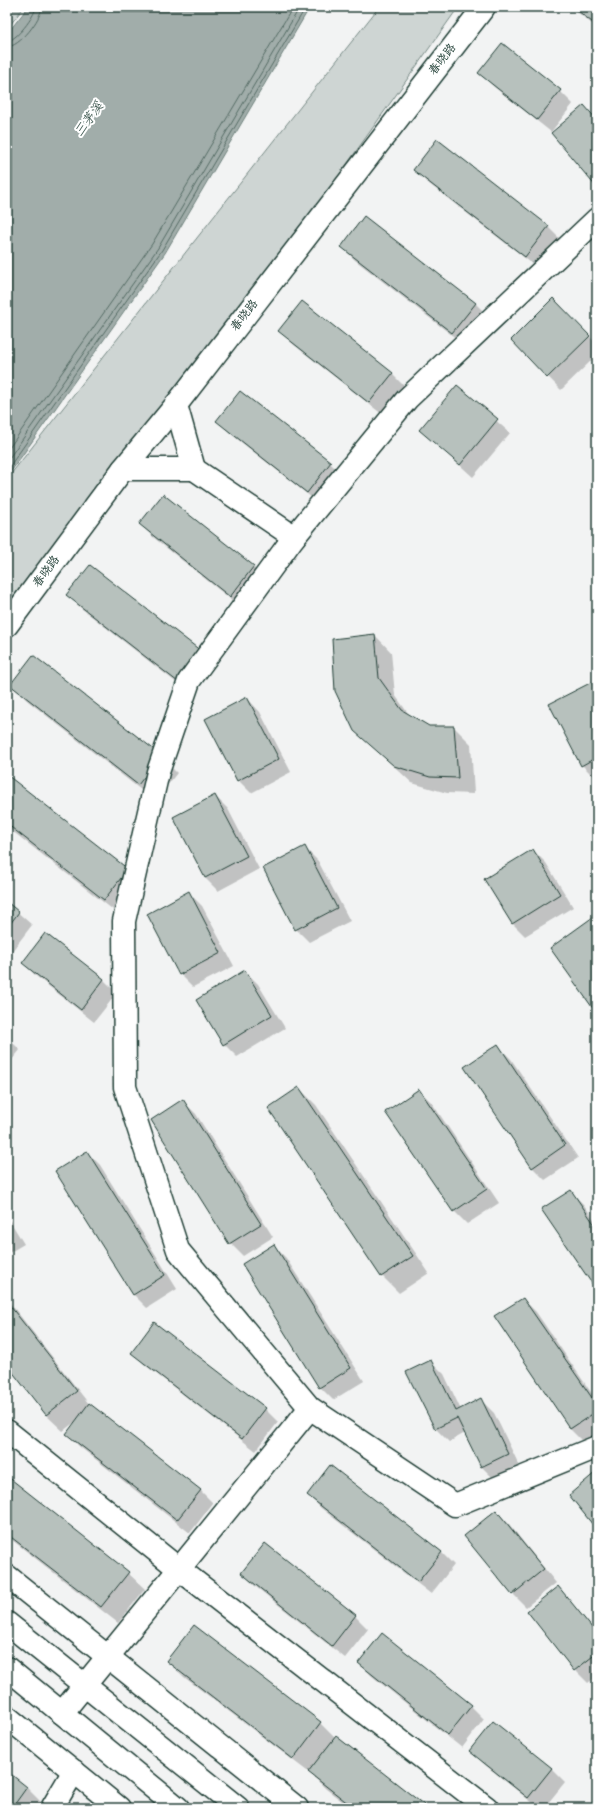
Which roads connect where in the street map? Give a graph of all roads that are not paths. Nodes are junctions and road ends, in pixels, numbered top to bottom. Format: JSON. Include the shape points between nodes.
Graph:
{"nodes":[{"id":1,"x":484,"y":7,"type":"edge"},
{"id":2,"x":597,"y":219,"type":"edge"},
{"id":3,"x":176,"y":405,"type":"junction"},
{"id":4,"x":123,"y":469,"type":"junction"},
{"id":5,"x":194,"y":469,"type":"junction"},
{"id":6,"x":294,"y":537,"type":"junction"},
{"id":7,"x":7,"y":625,"type":"edge"},
{"id":8,"x":310,"y":1408,"type":"junction"},
{"id":9,"x":7,"y":1431,"type":"edge"},
{"id":10,"x":597,"y":1448,"type":"edge"},
{"id":11,"x":179,"y":1569,"type":"junction"},
{"id":12,"x":7,"y":1576,"type":"edge"},
{"id":13,"x":7,"y":1623,"type":"edge"},
{"id":14,"x":108,"y":1656,"type":"junction"},
{"id":15,"x":7,"y":1668,"type":"edge"},
{"id":16,"x":85,"y":1685,"type":"junction"},
{"id":17,"x":62,"y":1713,"type":"junction"},
{"id":18,"x":7,"y":1717,"type":"edge"},
{"id":19,"x":74,"y":1771,"type":"junction"},
{"id":20,"x":52,"y":1808,"type":"edge"},
{"id":21,"x":119,"y":1808,"type":"edge"},
{"id":22,"x":178,"y":1808,"type":"edge"},
{"id":23,"x":238,"y":1808,"type":"edge"},
{"id":24,"x":297,"y":1808,"type":"edge"},
{"id":25,"x":487,"y":1808,"type":"edge"}],
"edges":[{"from":1,"to":3,"type":"street","name":"春晓路"},
{"from":2,"to":6,"type":"street","via":[[406,399]]},
{"from":3,"to":4,"type":"street","name":"春晓路"},
{"from":3,"to":5,"type":"street"},
{"from":4,"to":5,"type":"street"},
{"from":4,"to":7,"type":"street","name":"春晓路"},
{"from":5,"to":6,"type":"street"},
{"from":6,"to":8,"type":"street","via":[[189,681],[158,772],[124,921],[126,1087],[178,1250]]},
{"from":8,"to":10,"type":"street","via":[[455,1505]]},
{"from":8,"to":11,"type":"street"},
{"from":9,"to":11,"type":"street"},
{"from":11,"to":14,"type":"street"},
{"from":11,"to":25,"type":"street"},
{"from":12,"to":14,"type":"street"},
{"from":13,"to":16,"type":"street"},
{"from":14,"to":16,"type":"street"},
{"from":14,"to":24,"type":"street"},
{"from":15,"to":17,"type":"street"},
{"from":16,"to":17,"type":"street"},
{"from":16,"to":23,"type":"street"},
{"from":17,"to":22,"type":"street"},
{"from":18,"to":19,"type":"street"},
{"from":19,"to":20,"type":"street"},
{"from":19,"to":21,"type":"street"}]}
